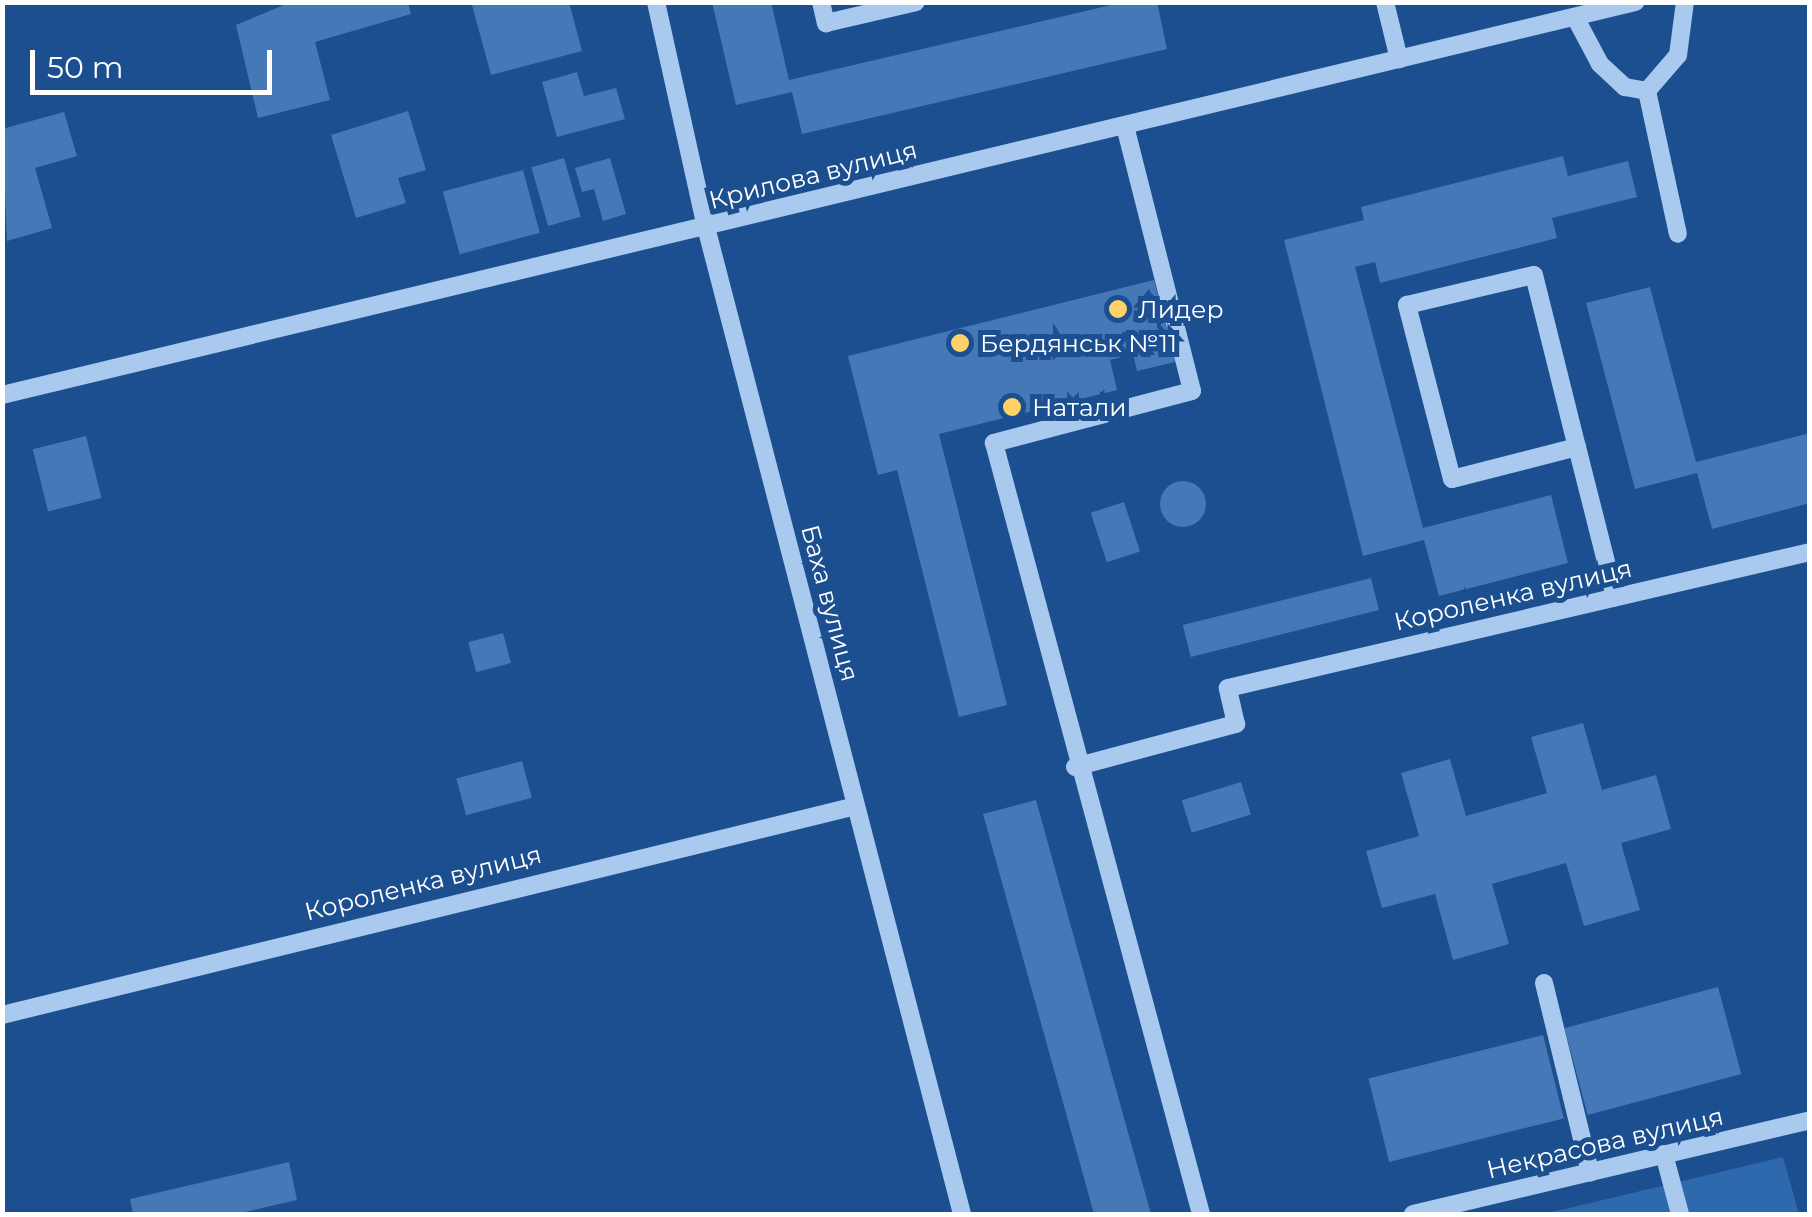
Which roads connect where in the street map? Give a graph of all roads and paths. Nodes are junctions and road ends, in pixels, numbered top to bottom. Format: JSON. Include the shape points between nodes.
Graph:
{"nodes":[{"id":1,"x":656,"y":2,"type":"edge"},
{"id":2,"x":821,"y":2,"type":"edge"},
{"id":3,"x":916,"y":2,"type":"edge"},
{"id":4,"x":1385,"y":2,"type":"edge"},
{"id":5,"x":1635,"y":2,"type":"edge"},
{"id":6,"x":1684,"y":2,"type":"edge"},
{"id":7,"x":1575,"y":17,"type":"junction"},
{"id":8,"x":1400,"y":59,"type":"junction"},
{"id":9,"x":1648,"y":92,"type":"junction"},
{"id":10,"x":1125,"y":126,"type":"junction"},
{"id":11,"x":706,"y":227,"type":"junction"},
{"id":12,"x":1678,"y":234,"type":"dead end"},
{"id":13,"x":2,"y":395,"type":"edge"},
{"id":14,"x":1577,"y":447,"type":"junction"},
{"id":15,"x":1810,"y":552,"type":"edge"},
{"id":16,"x":1615,"y":597,"type":"junction"},
{"id":17,"x":1075,"y":767,"type":"junction"},
{"id":18,"x":856,"y":806,"type":"junction"},
{"id":19,"x":1544,"y":982,"type":"dead end"},
{"id":20,"x":2,"y":1016,"type":"edge"},
{"id":21,"x":1810,"y":1120,"type":"edge"},
{"id":22,"x":1664,"y":1154,"type":"junction"},
{"id":23,"x":1590,"y":1172,"type":"junction"},
{"id":24,"x":962,"y":1214,"type":"edge"},
{"id":25,"x":1201,"y":1214,"type":"edge"},
{"id":26,"x":1412,"y":1214,"type":"edge"},
{"id":27,"x":1680,"y":1214,"type":"edge"}],
"edges":[{"from":1,"to":11,"type":"street","name":"Баха вулиця"},
{"from":2,"to":3,"type":"street","via":[[826,24]]},
{"from":4,"to":8,"type":"street"},
{"from":5,"to":7,"type":"street","name":"Крилова вулиця"},
{"from":6,"to":9,"type":"street","via":[[1678,55]]},
{"from":7,"to":8,"type":"street","name":"Крилова вулиця"},
{"from":7,"to":9,"type":"street","via":[[1600,64],[1625,87]]},
{"from":8,"to":10,"type":"street","name":"Крилова вулиця"},
{"from":9,"to":12,"type":"street"},
{"from":10,"to":11,"type":"street","name":"Крилова вулиця"},
{"from":10,"to":17,"type":"street","via":[[1192,391],[994,443]]},
{"from":11,"to":13,"type":"street","name":"Крилова вулиця"},
{"from":11,"to":18,"type":"street","name":"Баха вулиця"},
{"from":14,"to":14,"type":"street","via":[[1534,274],[1408,305],[1452,478]]},
{"from":14,"to":16,"type":"street"},
{"from":15,"to":16,"type":"street","name":"Короленка вулиця"},
{"from":16,"to":17,"type":"street","name":"Короленка вулиця","via":[[1228,688],[1236,724]]},
{"from":17,"to":25,"type":"street"},
{"from":18,"to":20,"type":"street","name":"Короленка вулиця"},
{"from":18,"to":24,"type":"street","name":"Баха вулиця"},
{"from":19,"to":23,"type":"street"},
{"from":21,"to":22,"type":"street","name":"Некрасова вулиця"},
{"from":22,"to":23,"type":"street","name":"Некрасова вулиця"},
{"from":22,"to":27,"type":"street"},
{"from":23,"to":26,"type":"street","name":"Некрасова вулиця"}]}
